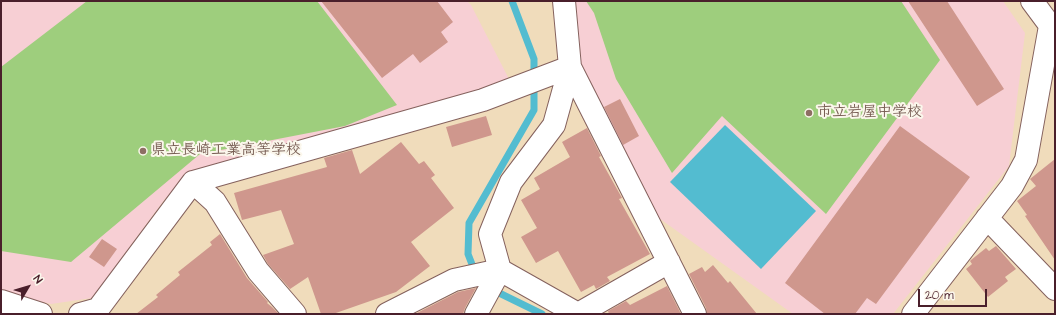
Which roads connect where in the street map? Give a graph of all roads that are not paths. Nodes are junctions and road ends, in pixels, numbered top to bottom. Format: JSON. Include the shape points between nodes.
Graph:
{"nodes":[{"id":1,"x":564,"y":1,"type":"edge"},
{"id":2,"x":1032,"y":1,"type":"edge"},
{"id":3,"x":1053,"y":29,"type":"edge"},
{"id":4,"x":570,"y":67,"type":"junction"},
{"id":5,"x":193,"y":182,"type":"junction"},
{"id":6,"x":987,"y":218,"type":"junction"},
{"id":7,"x":669,"y":262,"type":"junction"},
{"id":8,"x":500,"y":270,"type":"junction"},
{"id":9,"x":1055,"y":289,"type":"edge"},
{"id":10,"x":1,"y":301,"type":"edge"},
{"id":11,"x":479,"y":308,"type":"edge"},
{"id":12,"x":41,"y":314,"type":"edge"},
{"id":13,"x":80,"y":314,"type":"edge"},
{"id":14,"x":295,"y":314,"type":"edge"},
{"id":15,"x":387,"y":314,"type":"edge"},
{"id":16,"x":695,"y":314,"type":"edge"},
{"id":17,"x":913,"y":314,"type":"edge"}],
"edges":[{"from":1,"to":4,"type":"street"},
{"from":2,"to":3,"type":"street"},
{"from":3,"to":6,"type":"street","via":[[1026,160],[1012,186]]},
{"from":4,"to":5,"type":"street","via":[[483,100]]},
{"from":4,"to":7,"type":"street"},
{"from":4,"to":8,"type":"street","via":[[554,125],[511,182],[490,234]]},
{"from":5,"to":13,"type":"street","via":[[98,309]]},
{"from":5,"to":14,"type":"street","via":[[215,202],[258,271]]},
{"from":6,"to":9,"type":"street"},
{"from":6,"to":17,"type":"street"},
{"from":7,"to":8,"type":"street","via":[[578,314]]},
{"from":7,"to":16,"type":"street"},
{"from":8,"to":11,"type":"street"},
{"from":8,"to":15,"type":"street","via":[[454,280]]},
{"from":10,"to":12,"type":"street"}]}
